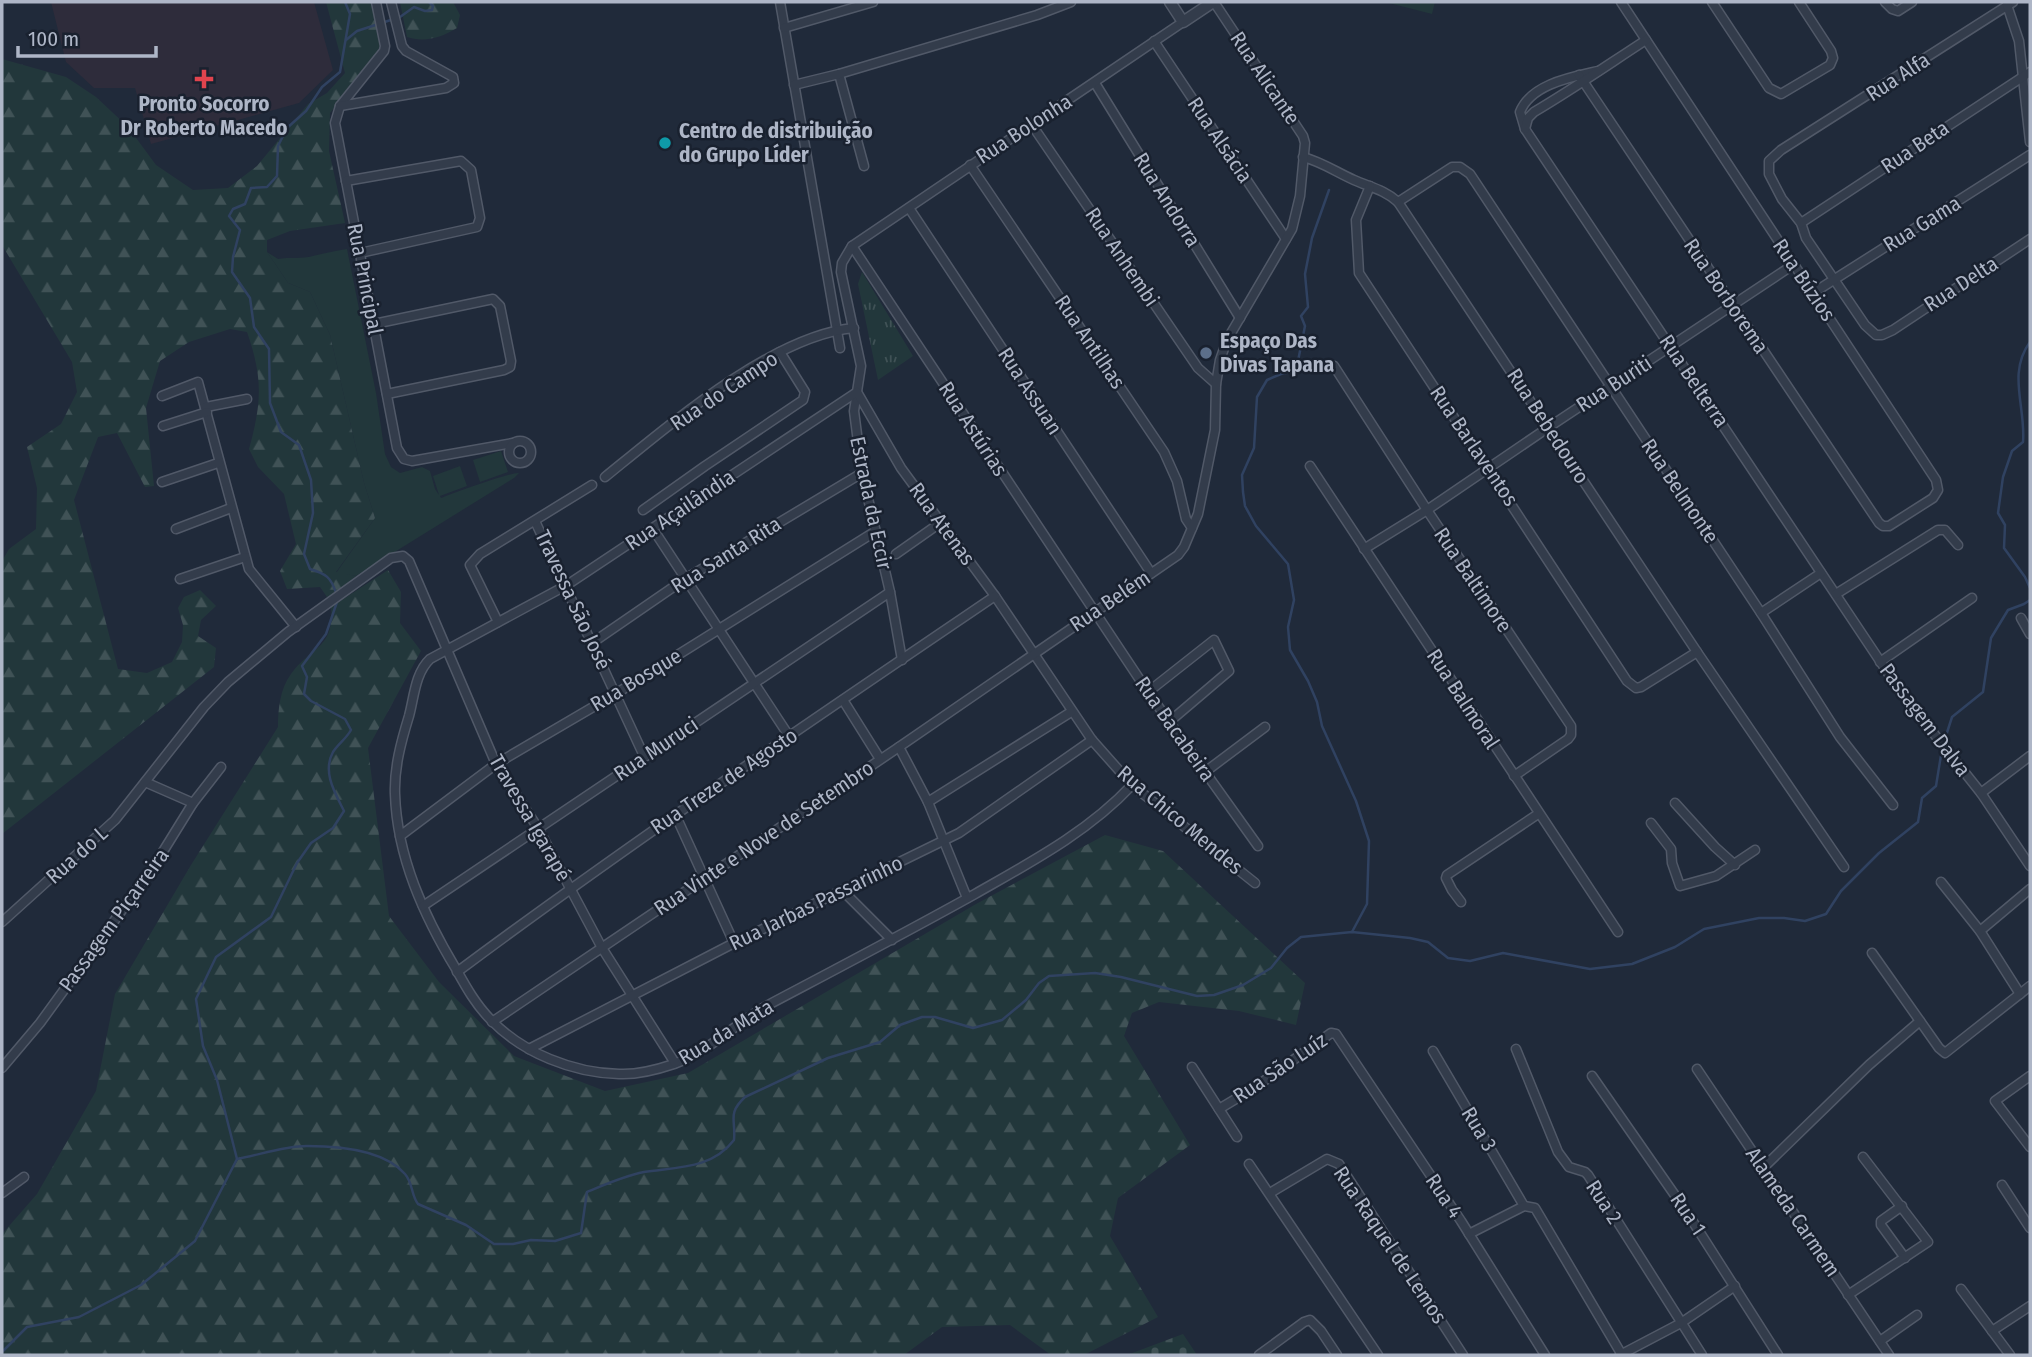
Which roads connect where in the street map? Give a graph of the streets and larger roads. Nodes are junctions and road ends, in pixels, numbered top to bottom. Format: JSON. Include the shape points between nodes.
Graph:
{"nodes":[{"id":1,"x":376,"y":2,"type":"edge"},
{"id":2,"x":391,"y":2,"type":"edge"},
{"id":3,"x":780,"y":2,"type":"edge"},
{"id":4,"x":873,"y":2,"type":"edge"},
{"id":5,"x":1071,"y":2,"type":"edge"},
{"id":6,"x":1170,"y":2,"type":"edge"},
{"id":7,"x":1214,"y":2,"type":"edge"},
{"id":8,"x":1621,"y":2,"type":"edge"},
{"id":9,"x":1712,"y":2,"type":"edge"},
{"id":10,"x":1799,"y":2,"type":"edge"},
{"id":11,"x":1885,"y":2,"type":"edge"},
{"id":12,"x":1912,"y":2,"type":"edge"},
{"id":13,"x":2010,"y":4,"type":"edge"},
{"id":14,"x":1183,"y":22,"type":"junction"},
{"id":15,"x":784,"y":28,"type":"junction"},
{"id":16,"x":1646,"y":40,"type":"junction"},
{"id":17,"x":1154,"y":41,"type":"junction"},
{"id":18,"x":839,"y":74,"type":"junction"},
{"id":19,"x":2027,"y":74,"type":"edge"},
{"id":20,"x":1582,"y":79,"type":"junction"},
{"id":21,"x":1095,"y":83,"type":"junction"},
{"id":22,"x":794,"y":85,"type":"junction"},
{"id":23,"x":340,"y":107,"type":"junction"},
{"id":24,"x":1032,"y":125,"type":"junction"},
{"id":25,"x":1525,"y":129,"type":"junction"},
{"id":26,"x":2030,"y":142,"type":"edge"},
{"id":27,"x":2030,"y":155,"type":"edge"},
{"id":28,"x":1303,"y":157,"type":"junction"},
{"id":29,"x":970,"y":165,"type":"junction"},
{"id":30,"x":863,"y":166,"type":"dead end"},
{"id":31,"x":346,"y":181,"type":"junction"},
{"id":32,"x":1370,"y":186,"type":"junction"},
{"id":33,"x":1398,"y":202,"type":"junction"},
{"id":34,"x":909,"y":208,"type":"junction"},
{"id":35,"x":1801,"y":223,"type":"junction"},
{"id":36,"x":1286,"y":239,"type":"junction"},
{"id":37,"x":2030,"y":239,"type":"edge"},
{"id":38,"x":852,"y":246,"type":"junction"},
{"id":39,"x":360,"y":253,"type":"junction"},
{"id":40,"x":842,"y":263,"type":"joint"},
{"id":41,"x":1793,"y":265,"type":"junction"},
{"id":42,"x":1833,"y":280,"type":"junction"},
{"id":43,"x":1813,"y":293,"type":"junction"},
{"id":44,"x":1733,"y":306,"type":"junction"},
{"id":45,"x":1240,"y":318,"type":"junction"},
{"id":46,"x":374,"y":324,"type":"junction"},
{"id":47,"x":854,"y":328,"type":"junction"},
{"id":48,"x":837,"y":330,"type":"junction"},
{"id":49,"x":1671,"y":346,"type":"junction"},
{"id":50,"x":840,"y":348,"type":"dead end"},
{"id":51,"x":780,"y":352,"type":"junction"},
{"id":52,"x":1334,"y":366,"type":"dead end"},
{"id":53,"x":1216,"y":384,"type":"junction"},
{"id":54,"x":1611,"y":386,"type":"junction"},
{"id":55,"x":857,"y":392,"type":"junction"},
{"id":56,"x":387,"y":394,"type":"junction"},
{"id":57,"x":162,"y":396,"type":"dead end"},
{"id":58,"x":247,"y":399,"type":"dead end"},
{"id":59,"x":207,"y":410,"type":"junction"},
{"id":60,"x":163,"y":426,"type":"dead end"},
{"id":61,"x":1549,"y":427,"type":"junction"},
{"id":62,"x":513,"y":443,"type":"dead end"},
{"id":63,"x":218,"y":463,"type":"junction"},
{"id":64,"x":1310,"y":466,"type":"dead end"},
{"id":65,"x":1489,"y":468,"type":"junction"},
{"id":66,"x":862,"y":473,"type":"junction"},
{"id":67,"x":605,"y":477,"type":"dead end"},
{"id":68,"x":162,"y":482,"type":"dead end"},
{"id":69,"x":592,"y":485,"type":"dead end"},
{"id":70,"x":232,"y":508,"type":"junction"},
{"id":71,"x":643,"y":510,"type":"dead end"},
{"id":72,"x":1427,"y":510,"type":"junction"},
{"id":73,"x":1874,"y":516,"type":"joint"},
{"id":74,"x":536,"y":521,"type":"junction"},
{"id":75,"x":940,"y":523,"type":"junction"},
{"id":76,"x":176,"y":529,"type":"dead end"},
{"id":77,"x":653,"y":529,"type":"junction"},
{"id":78,"x":876,"y":531,"type":"junction"},
{"id":79,"x":1191,"y":532,"type":"junction"},
{"id":80,"x":1958,"y":545,"type":"dead end"},
{"id":81,"x":1364,"y":549,"type":"junction"},
{"id":82,"x":896,"y":554,"type":"dead end"},
{"id":83,"x":245,"y":557,"type":"junction"},
{"id":84,"x":1151,"y":573,"type":"junction"},
{"id":85,"x":1821,"y":573,"type":"junction"},
{"id":86,"x":180,"y":579,"type":"dead end"},
{"id":87,"x":685,"y":579,"type":"junction"},
{"id":88,"x":567,"y":584,"type":"junction"},
{"id":89,"x":890,"y":592,"type":"junction"},
{"id":90,"x":1836,"y":594,"type":"junction"},
{"id":91,"x":995,"y":596,"type":"junction"},
{"id":92,"x":1972,"y":598,"type":"dead end"},
{"id":93,"x":1094,"y":611,"type":"junction"},
{"id":94,"x":1761,"y":613,"type":"junction"},
{"id":95,"x":2021,"y":618,"type":"dead end"},
{"id":96,"x":498,"y":622,"type":"junction"},
{"id":97,"x":296,"y":626,"type":"junction"},
{"id":98,"x":718,"y":630,"type":"junction"},
{"id":99,"x":2030,"y":634,"type":"edge"},
{"id":100,"x":593,"y":643,"type":"junction"},
{"id":101,"x":447,"y":648,"type":"junction"},
{"id":102,"x":1697,"y":652,"type":"junction"},
{"id":103,"x":1034,"y":653,"type":"junction"},
{"id":104,"x":902,"y":660,"type":"junction"},
{"id":105,"x":1880,"y":662,"type":"junction"},
{"id":106,"x":755,"y":683,"type":"junction"},
{"id":107,"x":1148,"y":692,"type":"junction"},
{"id":108,"x":617,"y":693,"type":"junction"},
{"id":109,"x":843,"y":700,"type":"junction"},
{"id":110,"x":1071,"y":712,"type":"junction"},
{"id":111,"x":1169,"y":722,"type":"junction"},
{"id":112,"x":1265,"y":727,"type":"dead end"},
{"id":113,"x":789,"y":736,"type":"junction"},
{"id":114,"x":1092,"y":740,"type":"junction"},
{"id":115,"x":899,"y":747,"type":"junction"},
{"id":116,"x":644,"y":756,"type":"junction"},
{"id":117,"x":2030,"y":756,"type":"edge"},
{"id":118,"x":880,"y":759,"type":"junction"},
{"id":119,"x":496,"y":764,"type":"junction"},
{"id":120,"x":221,"y":767,"type":"dead end"},
{"id":121,"x":1205,"y":772,"type":"junction"},
{"id":122,"x":1514,"y":776,"type":"junction"},
{"id":123,"x":145,"y":782,"type":"junction"},
{"id":124,"x":1132,"y":785,"type":"junction"},
{"id":125,"x":1981,"y":793,"type":"junction"},
{"id":126,"x":928,"y":802,"type":"junction"},
{"id":127,"x":194,"y":803,"type":"junction"},
{"id":128,"x":1675,"y":803,"type":"dead end"},
{"id":129,"x":1893,"y":805,"type":"dead end"},
{"id":130,"x":675,"y":814,"type":"junction"},
{"id":131,"x":1538,"y":814,"type":"junction"},
{"id":132,"x":1651,"y":823,"type":"dead end"},
{"id":133,"x":538,"y":828,"type":"junction"},
{"id":134,"x":400,"y":836,"type":"junction"},
{"id":135,"x":945,"y":840,"type":"junction"},
{"id":136,"x":1258,"y":846,"type":"dead end"},
{"id":137,"x":1755,"y":850,"type":"dead end"},
{"id":138,"x":1735,"y":865,"type":"junction"},
{"id":139,"x":2030,"y":866,"type":"edge"},
{"id":140,"x":1844,"y":867,"type":"dead end"},
{"id":141,"x":704,"y":878,"type":"junction"},
{"id":142,"x":1941,"y":882,"type":"dead end"},
{"id":143,"x":1255,"y":883,"type":"dead end"},
{"id":144,"x":570,"y":888,"type":"junction"},
{"id":145,"x":2030,"y":889,"type":"edge"},
{"id":146,"x":842,"y":890,"type":"junction"},
{"id":147,"x":967,"y":898,"type":"junction"},
{"id":148,"x":1461,"y":902,"type":"dead end"},
{"id":149,"x":423,"y":906,"type":"junction"},
{"id":150,"x":2,"y":922,"type":"edge"},
{"id":151,"x":1980,"y":931,"type":"junction"},
{"id":152,"x":1618,"y":932,"type":"dead end"},
{"id":153,"x":892,"y":940,"type":"junction"},
{"id":154,"x":734,"y":943,"type":"junction"},
{"id":155,"x":602,"y":948,"type":"junction"},
{"id":156,"x":1872,"y":953,"type":"dead end"},
{"id":157,"x":457,"y":972,"type":"junction"},
{"id":158,"x":2030,"y":986,"type":"edge"},
{"id":159,"x":2020,"y":994,"type":"junction"},
{"id":160,"x":631,"y":995,"type":"junction"},
{"id":161,"x":1920,"y":1021,"type":"junction"},
{"id":162,"x":492,"y":1022,"type":"junction"},
{"id":163,"x":1340,"y":1039,"type":"joint"},
{"id":164,"x":529,"y":1049,"type":"junction"},
{"id":165,"x":1516,"y":1049,"type":"dead end"},
{"id":166,"x":1433,"y":1051,"type":"dead end"},
{"id":167,"x":675,"y":1063,"type":"junction"},
{"id":168,"x":1192,"y":1067,"type":"dead end"},
{"id":169,"x":2,"y":1068,"type":"edge"},
{"id":170,"x":1697,"y":1069,"type":"dead end"},
{"id":171,"x":1592,"y":1076,"type":"dead end"},
{"id":172,"x":2030,"y":1076,"type":"edge"},
{"id":173,"x":1219,"y":1109,"type":"junction"},
{"id":174,"x":1237,"y":1137,"type":"dead end"},
{"id":175,"x":2030,"y":1147,"type":"edge"},
{"id":176,"x":1863,"y":1157,"type":"dead end"},
{"id":177,"x":1249,"y":1164,"type":"dead end"},
{"id":178,"x":1763,"y":1168,"type":"junction"},
{"id":179,"x":24,"y":1177,"type":"dead end"},
{"id":180,"x":2002,"y":1185,"type":"dead end"},
{"id":181,"x":2,"y":1193,"type":"edge"},
{"id":182,"x":1270,"y":1193,"type":"junction"},
{"id":183,"x":1524,"y":1206,"type":"junction"},
{"id":184,"x":1902,"y":1206,"type":"junction"},
{"id":185,"x":2030,"y":1227,"type":"edge"},
{"id":186,"x":1469,"y":1234,"type":"junction"},
{"id":187,"x":1905,"y":1258,"type":"junction"},
{"id":188,"x":1735,"y":1286,"type":"junction"},
{"id":189,"x":1961,"y":1289,"type":"dead end"},
{"id":190,"x":1848,"y":1295,"type":"junction"},
{"id":191,"x":2030,"y":1306,"type":"edge"},
{"id":192,"x":1917,"y":1315,"type":"dead end"},
{"id":193,"x":1681,"y":1323,"type":"junction"},
{"id":194,"x":1992,"y":1331,"type":"junction"},
{"id":195,"x":1880,"y":1341,"type":"junction"},
{"id":196,"x":1259,"y":1355,"type":"edge"},
{"id":197,"x":1337,"y":1355,"type":"edge"},
{"id":198,"x":1378,"y":1355,"type":"edge"},
{"id":199,"x":1463,"y":1355,"type":"edge"},
{"id":200,"x":1545,"y":1355,"type":"edge"},
{"id":201,"x":1621,"y":1355,"type":"edge"},
{"id":202,"x":1702,"y":1355,"type":"edge"},
{"id":203,"x":1778,"y":1355,"type":"edge"},
{"id":204,"x":1889,"y":1355,"type":"edge"},
{"id":205,"x":2010,"y":1355,"type":"edge"}],
"edges":[{"from":1,"to":23,"type":"street","via":[[384,51]]},
{"from":2,"to":23,"type":"street","via":[[402,46],[453,77],[454,83]]},
{"from":3,"to":15,"type":"street"},
{"from":4,"to":15,"type":"street"},
{"from":5,"to":18,"type":"street"},
{"from":6,"to":14,"type":"street"},
{"from":7,"to":14,"type":"street","name":"Rua Bolonha"},
{"from":7,"to":28,"type":"street","name":"Rua Alicante","via":[[1303,136]]},
{"from":8,"to":16,"type":"street","name":"Rua Búzios"},
{"from":9,"to":10,"type":"street","via":[[1776,92],[1788,92],[1830,65],[1833,58]]},
{"from":11,"to":12,"type":"street","via":[[1898,11]]},
{"from":13,"to":19,"type":"street"},
{"from":13,"to":35,"type":"street","name":"Rua Alfa","via":[[1769,161],[1769,174]]},
{"from":14,"to":17,"type":"street","name":"Rua Bolonha"},
{"from":15,"to":22,"type":"street"},
{"from":16,"to":20,"type":"street"},
{"from":16,"to":41,"type":"street","name":"Rua Búzios"},
{"from":17,"to":21,"type":"street","name":"Rua Bolonha"},
{"from":17,"to":36,"type":"street","name":"Rua Alsácia"},
{"from":18,"to":22,"type":"street"},
{"from":18,"to":30,"type":"street"},
{"from":19,"to":26,"type":"street"},
{"from":19,"to":35,"type":"street","name":"Rua Beta"},
{"from":20,"to":25,"type":"street","via":[[1534,112]]},
{"from":20,"to":25,"type":"street","via":[[1553,84],[1525,103],[1520,112]]},
{"from":20,"to":44,"type":"street","name":"Rua Borborema"},
{"from":21,"to":24,"type":"street","name":"Rua Bolonha"},
{"from":21,"to":45,"type":"street","name":"Rua Andorra"},
{"from":22,"to":48,"type":"street"},
{"from":23,"to":31,"type":"street","name":"Rua Principal","via":[[336,133]]},
{"from":24,"to":29,"type":"street","name":"Rua Bolonha"},
{"from":24,"to":53,"type":"street","name":"Rua Anhembi","via":[[1198,368]]},
{"from":25,"to":49,"type":"street","name":"Rua Belterra"},
{"from":27,"to":42,"type":"street","name":"Rua Gama"},
{"from":28,"to":32,"type":"street"},
{"from":28,"to":36,"type":"street","name":"Rua Alicante","via":[[1298,206]]},
{"from":29,"to":34,"type":"street","name":"Rua Bolonha"},
{"from":29,"to":79,"type":"street","name":"Rua Antilhas","via":[[1164,452]]},
{"from":31,"to":39,"type":"street","name":"Rua Principal"},
{"from":31,"to":39,"type":"street","via":[[461,161],[471,170],[476,194],[480,218],[472,230]]},
{"from":32,"to":33,"type":"street"},
{"from":32,"to":65,"type":"street","name":"Rua Barlaventos","via":[[1356,220],[1359,273]]},
{"from":33,"to":54,"type":"street","name":"Rua Belmonte","via":[[1457,165],[1470,174]]},
{"from":33,"to":61,"type":"street","name":"Rua Bebedouro"},
{"from":34,"to":38,"type":"street","name":"Rua Bolonha"},
{"from":34,"to":84,"type":"street","name":"Rua Assuan"},
{"from":35,"to":42,"type":"street"},
{"from":36,"to":45,"type":"street"},
{"from":37,"to":42,"type":"street","name":"Rua Delta","via":[[1880,335],[1872,332]]},
{"from":38,"to":40,"type":"street","name":"Rua Bolonha"},
{"from":38,"to":93,"type":"street","name":"Rua Astúrias"},
{"from":39,"to":46,"type":"street","name":"Rua Principal"},
{"from":40,"to":47,"type":"street","name":"Estrada da Eccir"},
{"from":41,"to":43,"type":"street","name":"Rua Búzios"},
{"from":41,"to":44,"type":"street","name":"Rua Buriti"},
{"from":42,"to":43,"type":"street","name":"Rua Gama"},
{"from":43,"to":73,"type":"street","name":"Rua Búzios","via":[[1939,485],[1933,498],[1889,526],[1881,525]]},
{"from":44,"to":49,"type":"street","name":"Rua Buriti"},
{"from":44,"to":73,"type":"street","name":"Rua Borborema"},
{"from":45,"to":53,"type":"street","via":[[1224,350]]},
{"from":46,"to":56,"type":"street","name":"Rua Principal"},
{"from":46,"to":56,"type":"street","via":[[493,299],[500,306],[511,360],[504,370]]},
{"from":47,"to":48,"type":"street","name":"Rua do Campo"},
{"from":47,"to":55,"type":"street","name":"Estrada da Eccir","via":[[861,366]]},
{"from":48,"to":50,"type":"street"},
{"from":48,"to":51,"type":"street","name":"Rua do Campo"},
{"from":49,"to":54,"type":"street","name":"Rua Buriti"},
{"from":49,"to":85,"type":"street","name":"Rua Belterra"},
{"from":51,"to":67,"type":"street","name":"Rua do Campo","via":[[717,392]]},
{"from":51,"to":71,"type":"street","via":[[804,392],[803,400]]},
{"from":52,"to":72,"type":"street","name":"Rua Baltimore"},
{"from":53,"to":79,"type":"street","via":[[1215,429]]},
{"from":54,"to":61,"type":"street","name":"Rua Buriti"},
{"from":54,"to":94,"type":"street","name":"Rua Belmonte"},
{"from":55,"to":66,"type":"street","name":"Estrada da Eccir","via":[[854,411]]},
{"from":55,"to":75,"type":"street","name":"Rua Atenas","via":[[901,468]]},
{"from":55,"to":77,"type":"street","name":"Rua Açailândia"},
{"from":56,"to":62,"type":"street","name":"Rua Principal","via":[[397,448],[404,459]]},
{"from":57,"to":59,"type":"street","via":[[198,383]]},
{"from":58,"to":59,"type":"street"},
{"from":59,"to":60,"type":"street"},
{"from":59,"to":63,"type":"street"},
{"from":61,"to":65,"type":"street","name":"Rua Buriti"},
{"from":61,"to":102,"type":"street","name":"Rua Bebedouro"},
{"from":63,"to":68,"type":"street"},
{"from":63,"to":70,"type":"street"},
{"from":64,"to":81,"type":"street","name":"Rua Balmoral"},
{"from":65,"to":72,"type":"street","name":"Rua Buriti"},
{"from":65,"to":102,"type":"street","name":"Rua Barlaventos","via":[[1627,681],[1641,687]]},
{"from":66,"to":78,"type":"street","name":"Estrada da Eccir"},
{"from":66,"to":87,"type":"street","name":"Rua Santa Rita"},
{"from":69,"to":74,"type":"street"},
{"from":70,"to":76,"type":"street"},
{"from":70,"to":83,"type":"street"},
{"from":72,"to":81,"type":"street","name":"Rua Buriti"},
{"from":72,"to":122,"type":"street","name":"Rua Baltimore","via":[[1571,726],[1568,739]]},
{"from":74,"to":88,"type":"street","name":"Travessa São José"},
{"from":74,"to":96,"type":"street","via":[[480,554],[470,565]]},
{"from":75,"to":82,"type":"street"},
{"from":75,"to":91,"type":"street","name":"Rua Atenas"},
{"from":77,"to":87,"type":"street"},
{"from":77,"to":88,"type":"street","name":"Rua Açailândia"},
{"from":78,"to":89,"type":"street","name":"Estrada da Eccir"},
{"from":78,"to":98,"type":"street","name":"Rua Bosque"},
{"from":79,"to":84,"type":"street","name":"Rua Belém","via":[[1178,555]]},
{"from":80,"to":90,"type":"street","via":[[1945,530],[1938,530]]},
{"from":81,"to":122,"type":"street","name":"Rua Balmoral"},
{"from":83,"to":86,"type":"street"},
{"from":83,"to":97,"type":"street","via":[[255,577]]},
{"from":84,"to":93,"type":"street","name":"Rua Belém"},
{"from":85,"to":90,"type":"street","name":"Passagem Dalva"},
{"from":85,"to":94,"type":"street"},
{"from":87,"to":98,"type":"street"},
{"from":87,"to":100,"type":"street","name":"Rua Santa Rita"},
{"from":88,"to":96,"type":"street","name":"Rua Açailândia"},
{"from":88,"to":100,"type":"street","name":"Travessa São José"},
{"from":89,"to":104,"type":"street","name":"Estrada da Eccir"},
{"from":89,"to":106,"type":"street","name":"Rua Muruci"},
{"from":90,"to":105,"type":"street","name":"Passagem Dalva"},
{"from":91,"to":103,"type":"street","name":"Rua Atenas"},
{"from":91,"to":104,"type":"street","name":"Rua Treze de Agosto"},
{"from":92,"to":105,"type":"street"},
{"from":93,"to":103,"type":"street","name":"Rua Belém"},
{"from":93,"to":107,"type":"street","name":"Rua Bacabeira"},
{"from":94,"to":129,"type":"street","name":"Rua Belmonte","via":[[1840,737]]},
{"from":95,"to":99,"type":"street"},
{"from":96,"to":101,"type":"street","name":"Rua da Mata"},
{"from":97,"to":101,"type":"street","name":"Travessa Igarapé","via":[[391,558],[403,556]]},
{"from":97,"to":123,"type":"street","via":[[228,682]]},
{"from":98,"to":106,"type":"street"},
{"from":98,"to":108,"type":"street","name":"Rua Bosque"},
{"from":100,"to":108,"type":"street","name":"Travessa São José"},
{"from":101,"to":119,"type":"street","name":"Travessa Igarapé"},
{"from":101,"to":134,"type":"street","name":"Rua da Mata","via":[[421,671],[401,743],[395,792]]},
{"from":102,"to":140,"type":"street","name":"Rua Bebedouro"},
{"from":103,"to":110,"type":"street","name":"Rua Chico Mendes"},
{"from":103,"to":115,"type":"street","name":"Rua Vinte e Nove de Setembro"},
{"from":104,"to":109,"type":"street","name":"Rua Treze de Agosto"},
{"from":105,"to":125,"type":"street","name":"Passagem Dalva"},
{"from":106,"to":113,"type":"street"},
{"from":106,"to":116,"type":"street","name":"Rua Muruci"},
{"from":107,"to":111,"type":"street","name":"Rua Bacabeira"},
{"from":107,"to":111,"type":"street","via":[[1213,640],[1230,669]]},
{"from":108,"to":116,"type":"street","name":"Travessa São José"},
{"from":108,"to":119,"type":"street","name":"Rua Bosque"},
{"from":109,"to":113,"type":"street","name":"Rua Treze de Agosto"},
{"from":109,"to":118,"type":"street"},
{"from":110,"to":114,"type":"street","name":"Rua Chico Mendes"},
{"from":110,"to":126,"type":"street"},
{"from":111,"to":121,"type":"street","name":"Rua Bacabeira"},
{"from":112,"to":121,"type":"street"},
{"from":113,"to":130,"type":"street","name":"Rua Treze de Agosto"},
{"from":114,"to":124,"type":"street","name":"Rua Chico Mendes"},
{"from":114,"to":135,"type":"street","name":"Rua Jarbas Passarinho"},
{"from":115,"to":118,"type":"street","name":"Rua Vinte e Nove de Setembro"},
{"from":115,"to":126,"type":"street"},
{"from":116,"to":133,"type":"street","name":"Rua Muruci"},
{"from":117,"to":125,"type":"street"},
{"from":118,"to":141,"type":"street","name":"Rua Vinte e Nove de Setembro"},
{"from":119,"to":133,"type":"street","name":"Travessa Igarapé"},
{"from":119,"to":134,"type":"street","name":"Rua Bosque"},
{"from":120,"to":127,"type":"street","name":"Passagem Piçarreira"},
{"from":121,"to":136,"type":"street","name":"Rua Bacabeira"},
{"from":122,"to":131,"type":"street","name":"Rua Balmoral"},
{"from":123,"to":127,"type":"street"},
{"from":123,"to":150,"type":"street","name":"Rua do L","via":[[115,820]]},
{"from":124,"to":143,"type":"street","name":"Rua Chico Mendes"},
{"from":124,"to":147,"type":"street","name":"Rua da Mata","via":[[1060,846]]},
{"from":125,"to":139,"type":"street","name":"Passagem Dalva"},
{"from":126,"to":135,"type":"street"},
{"from":127,"to":169,"type":"street","name":"Passagem Piçarreira","via":[[155,866]]},
{"from":128,"to":138,"type":"street"},
{"from":130,"to":141,"type":"street"},
{"from":130,"to":144,"type":"street","name":"Rua Treze de Agosto"},
{"from":131,"to":148,"type":"street","via":[[1447,875]]},
{"from":131,"to":152,"type":"street","name":"Rua Balmoral"},
{"from":132,"to":138,"type":"street","via":[[1671,849],[1683,886]]},
{"from":133,"to":144,"type":"street","name":"Travessa Igarapé"},
{"from":133,"to":149,"type":"street","name":"Rua Muruci"},
{"from":134,"to":149,"type":"street","name":"Rua da Mata"},
{"from":135,"to":146,"type":"street","name":"Rua Jarbas Passarinho"},
{"from":135,"to":147,"type":"street"},
{"from":137,"to":138,"type":"street"},
{"from":141,"to":154,"type":"street"},
{"from":141,"to":155,"type":"street","name":"Rua Vinte e Nove de Setembro"},
{"from":142,"to":151,"type":"street"},
{"from":144,"to":155,"type":"street","name":"Travessa Igarapé"},
{"from":144,"to":157,"type":"street","name":"Rua Treze de Agosto"},
{"from":145,"to":151,"type":"street"},
{"from":146,"to":153,"type":"street"},
{"from":146,"to":154,"type":"street","name":"Rua Jarbas Passarinho"},
{"from":147,"to":153,"type":"street","name":"Rua da Mata"},
{"from":149,"to":157,"type":"street","name":"Rua da Mata"},
{"from":151,"to":159,"type":"street"},
{"from":153,"to":167,"type":"street","name":"Rua da Mata","via":[[769,1005]]},
{"from":154,"to":160,"type":"street","name":"Rua Jarbas Passarinho"},
{"from":155,"to":160,"type":"street","name":"Travessa Igarapé"},
{"from":155,"to":162,"type":"street","name":"Rua Vinte e Nove de Setembro"},
{"from":156,"to":161,"type":"street"},
{"from":157,"to":162,"type":"street","name":"Rua da Mata"},
{"from":158,"to":159,"type":"street"},
{"from":159,"to":161,"type":"street","via":[[1945,1053]]},
{"from":160,"to":164,"type":"street","name":"Rua Jarbas Passarinho"},
{"from":160,"to":167,"type":"street","name":"Travessa Igarapé"},
{"from":161,"to":178,"type":"street"},
{"from":162,"to":164,"type":"street","name":"Rua da Mata"},
{"from":163,"to":173,"type":"street","name":"Rua São Luíz","via":[[1331,1033]]},
{"from":163,"to":186,"type":"street","name":"Rua 4"},
{"from":164,"to":167,"type":"street","name":"Rua da Mata","via":[[562,1064],[617,1074],[637,1074]]},
{"from":165,"to":193,"type":"street","name":"Rua 2","via":[[1558,1152],[1569,1167],[1588,1175]]},
{"from":166,"to":183,"type":"street","name":"Rua 3"},
{"from":168,"to":173,"type":"street"},
{"from":170,"to":178,"type":"street","name":"Alameda Carmem"},
{"from":171,"to":188,"type":"street","name":"Rua 1"},
{"from":172,"to":175,"type":"street","via":[[1996,1101]]},
{"from":173,"to":174,"type":"street"},
{"from":176,"to":184,"type":"street"},
{"from":177,"to":182,"type":"street"},
{"from":178,"to":190,"type":"street","name":"Alameda Carmem"},
{"from":179,"to":181,"type":"street"},
{"from":180,"to":185,"type":"street"},
{"from":182,"to":198,"type":"street"},
{"from":182,"to":199,"type":"street","name":"Rua Raquel de Lemos","via":[[1328,1159],[1339,1164]]},
{"from":183,"to":186,"type":"street"},
{"from":183,"to":201,"type":"street","via":[[1541,1215]]},
{"from":184,"to":187,"type":"street","via":[[1881,1225]]},
{"from":184,"to":187,"type":"street","via":[[1928,1242]]},
{"from":186,"to":200,"type":"street","name":"Rua 4"},
{"from":187,"to":190,"type":"street"},
{"from":188,"to":193,"type":"street"},
{"from":188,"to":203,"type":"street","name":"Rua 1"},
{"from":189,"to":194,"type":"street"},
{"from":190,"to":195,"type":"street","name":"Alameda Carmem"},
{"from":191,"to":194,"type":"street"},
{"from":192,"to":195,"type":"street"},
{"from":193,"to":201,"type":"street"},
{"from":193,"to":202,"type":"street","name":"Rua 2"},
{"from":194,"to":205,"type":"street"},
{"from":195,"to":204,"type":"street","name":"Alameda Carmem"},
{"from":196,"to":197,"type":"street","via":[[1307,1320],[1314,1322]]}]}
